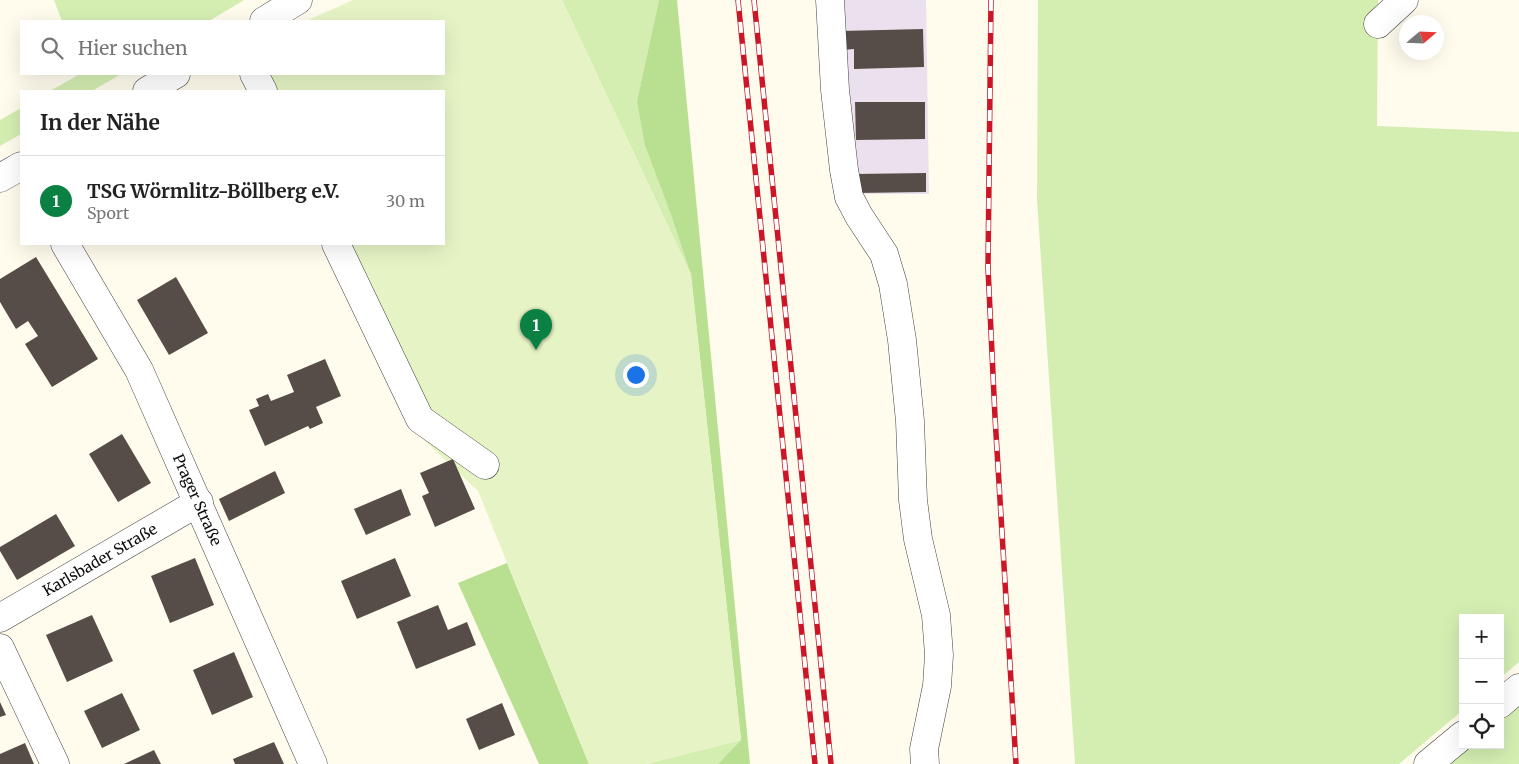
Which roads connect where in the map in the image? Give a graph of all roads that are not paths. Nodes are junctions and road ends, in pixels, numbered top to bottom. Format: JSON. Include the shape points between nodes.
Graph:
{"nodes":[{"id":1,"x":298,"y":0,"type":"edge"},
{"id":2,"x":830,"y":0,"type":"edge"},
{"id":3,"x":1404,"y":0,"type":"edge"},
{"id":4,"x":266,"y":20,"type":"edge"},
{"id":5,"x":1378,"y":24,"type":"dead end"},
{"id":6,"x":174,"y":75,"type":"edge"},
{"id":7,"x":255,"y":75,"type":"edge"},
{"id":8,"x":149,"y":90,"type":"edge"},
{"id":9,"x":262,"y":90,"type":"edge"},
{"id":10,"x":66,"y":245,"type":"edge"},
{"id":11,"x":336,"y":245,"type":"edge"},
{"id":12,"x":485,"y":465,"type":"dead end"},
{"id":13,"x":199,"y":502,"type":"junction"},
{"id":14,"x":0,"y":618,"type":"edge"},
{"id":15,"x":0,"y":648,"type":"edge"},
{"id":16,"x":1519,"y":688,"type":"edge"},
{"id":17,"x":1504,"y":701,"type":"edge"},
{"id":18,"x":1459,"y":738,"type":"edge"},
{"id":19,"x":55,"y":764,"type":"edge"},
{"id":20,"x":313,"y":764,"type":"edge"},
{"id":21,"x":924,"y":764,"type":"edge"},
{"id":22,"x":1428,"y":764,"type":"edge"}],
"edges":[{"from":1,"to":4,"type":"street"},
{"from":2,"to":21,"type":"street","via":[[844,170],[849,197],[884,254],[893,284],[910,421],[918,539],[936,615],[937,686]]},
{"from":3,"to":5,"type":"street"},
{"from":6,"to":8,"type":"street"},
{"from":7,"to":9,"type":"street"},
{"from":10,"to":13,"type":"street","name":"Prager Straße","via":[[139,370]]},
{"from":11,"to":12,"type":"street","via":[[420,419]]},
{"from":13,"to":14,"type":"street","name":"Karlsbader Straße"},
{"from":13,"to":20,"type":"street","name":"Prager Straße"},
{"from":15,"to":19,"type":"street"},
{"from":16,"to":17,"type":"street"},
{"from":18,"to":22,"type":"street"}]}
